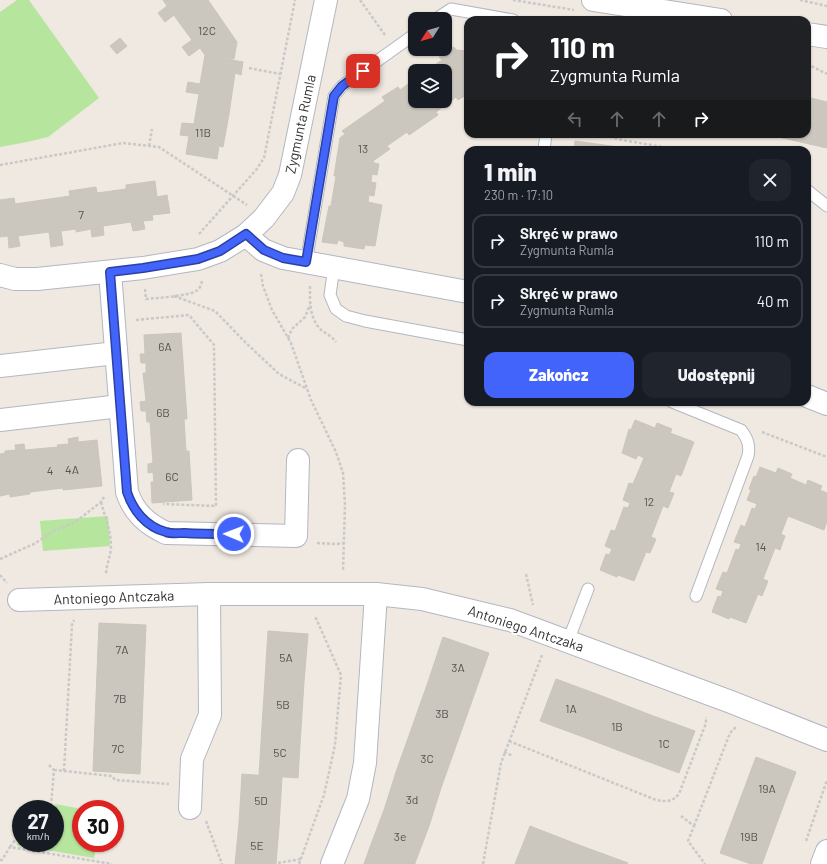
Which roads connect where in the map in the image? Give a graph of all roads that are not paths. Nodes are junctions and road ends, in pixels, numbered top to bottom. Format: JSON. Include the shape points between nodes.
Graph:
{"nodes":[{"id":1,"x":326,"y":0,"type":"edge"},
{"id":2,"x":593,"y":0,"type":"edge"},
{"id":3,"x":643,"y":4,"type":"edge"},
{"id":4,"x":446,"y":12,"type":"edge"},
{"id":5,"x":490,"y":16,"type":"edge"},
{"id":6,"x":702,"y":16,"type":"edge"},
{"id":7,"x":811,"y":35,"type":"edge"},
{"id":8,"x":827,"y":37,"type":"edge"},
{"id":9,"x":408,"y":39,"type":"edge"},
{"id":10,"x":811,"y":193,"type":"edge"},
{"id":11,"x":827,"y":206,"type":"edge"},
{"id":12,"x":246,"y":234,"type":"junction"},
{"id":13,"x":306,"y":262,"type":"junction"},
{"id":14,"x":110,"y":272,"type":"junction"},
{"id":15,"x":333,"y":274,"type":"junction"},
{"id":16,"x":0,"y":276,"type":"edge"},
{"id":17,"x":464,"y":291,"type":"edge"},
{"id":18,"x":464,"y":339,"type":"edge"},
{"id":19,"x":116,"y":353,"type":"junction"},
{"id":20,"x":0,"y":366,"type":"edge"},
{"id":21,"x":811,"y":398,"type":"edge"},
{"id":22,"x":827,"y":404,"type":"edge"},
{"id":23,"x":120,"y":406,"type":"junction"},
{"id":24,"x":682,"y":406,"type":"edge"},
{"id":25,"x":0,"y":420,"type":"edge"},
{"id":26,"x":298,"y":460,"type":"dead end"},
{"id":27,"x":588,"y":589,"type":"dead end"},
{"id":28,"x":209,"y":594,"type":"junction"},
{"id":29,"x":376,"y":594,"type":"junction"},
{"id":30,"x":696,"y":596,"type":"dead end"},
{"id":31,"x":18,"y":600,"type":"dead end"},
{"id":32,"x":568,"y":641,"type":"junction"},
{"id":33,"x":827,"y":740,"type":"edge"},
{"id":34,"x":190,"y":808,"type":"road end"},
{"id":35,"x":827,"y":851,"type":"edge"},
{"id":36,"x":332,"y":864,"type":"edge"},
{"id":37,"x":822,"y":864,"type":"edge"}],
"edges":[{"from":1,"to":12,"type":"street","name":"Zygmunta Rumla","via":[[290,175],[283,193],[264,218]]},
{"from":2,"to":3,"type":"street"},
{"from":3,"to":6,"type":"street"},
{"from":4,"to":5,"type":"lane","via":[[451,9]]},
{"from":7,"to":8,"type":"street"},
{"from":9,"to":13,"type":"lane","via":[[342,86],[334,96]]},
{"from":10,"to":11,"type":"lane"},
{"from":12,"to":13,"type":"street","via":[[264,250],[283,258]]},
{"from":12,"to":14,"type":"street","name":"Zygmunta Rumla","via":[[220,251],[198,259]]},
{"from":13,"to":15,"type":"street"},
{"from":14,"to":16,"type":"street","name":"Zygmunta Rumla","via":[[37,279]]},
{"from":14,"to":19,"type":"street"},
{"from":15,"to":17,"type":"street"},
{"from":15,"to":18,"type":"lane","via":[[330,295],[332,303],[346,316],[365,322]]},
{"from":19,"to":20,"type":"street"},
{"from":19,"to":23,"type":"street"},
{"from":21,"to":22,"type":"street"},
{"from":23,"to":25,"type":"street"},
{"from":23,"to":26,"type":"street","via":[[130,502],[144,520],[166,533],[296,536]]},
{"from":24,"to":30,"type":"lane","via":[[741,430],[746,436],[749,449]]},
{"from":27,"to":32,"type":"lane"},
{"from":28,"to":29,"type":"street","name":"Antoniego Antczaka"},
{"from":28,"to":31,"type":"street","name":"Antoniego Antczaka"},
{"from":28,"to":34,"type":"street","via":[[210,715],[192,759]]},
{"from":29,"to":32,"type":"street","name":"Antoniego Antczaka","via":[[422,599],[466,608],[510,620]]},
{"from":29,"to":36,"type":"street","via":[[365,763],[358,799]]},
{"from":32,"to":33,"type":"street","name":"Antoniego Antczaka"},
{"from":35,"to":37,"type":"street"}]}
